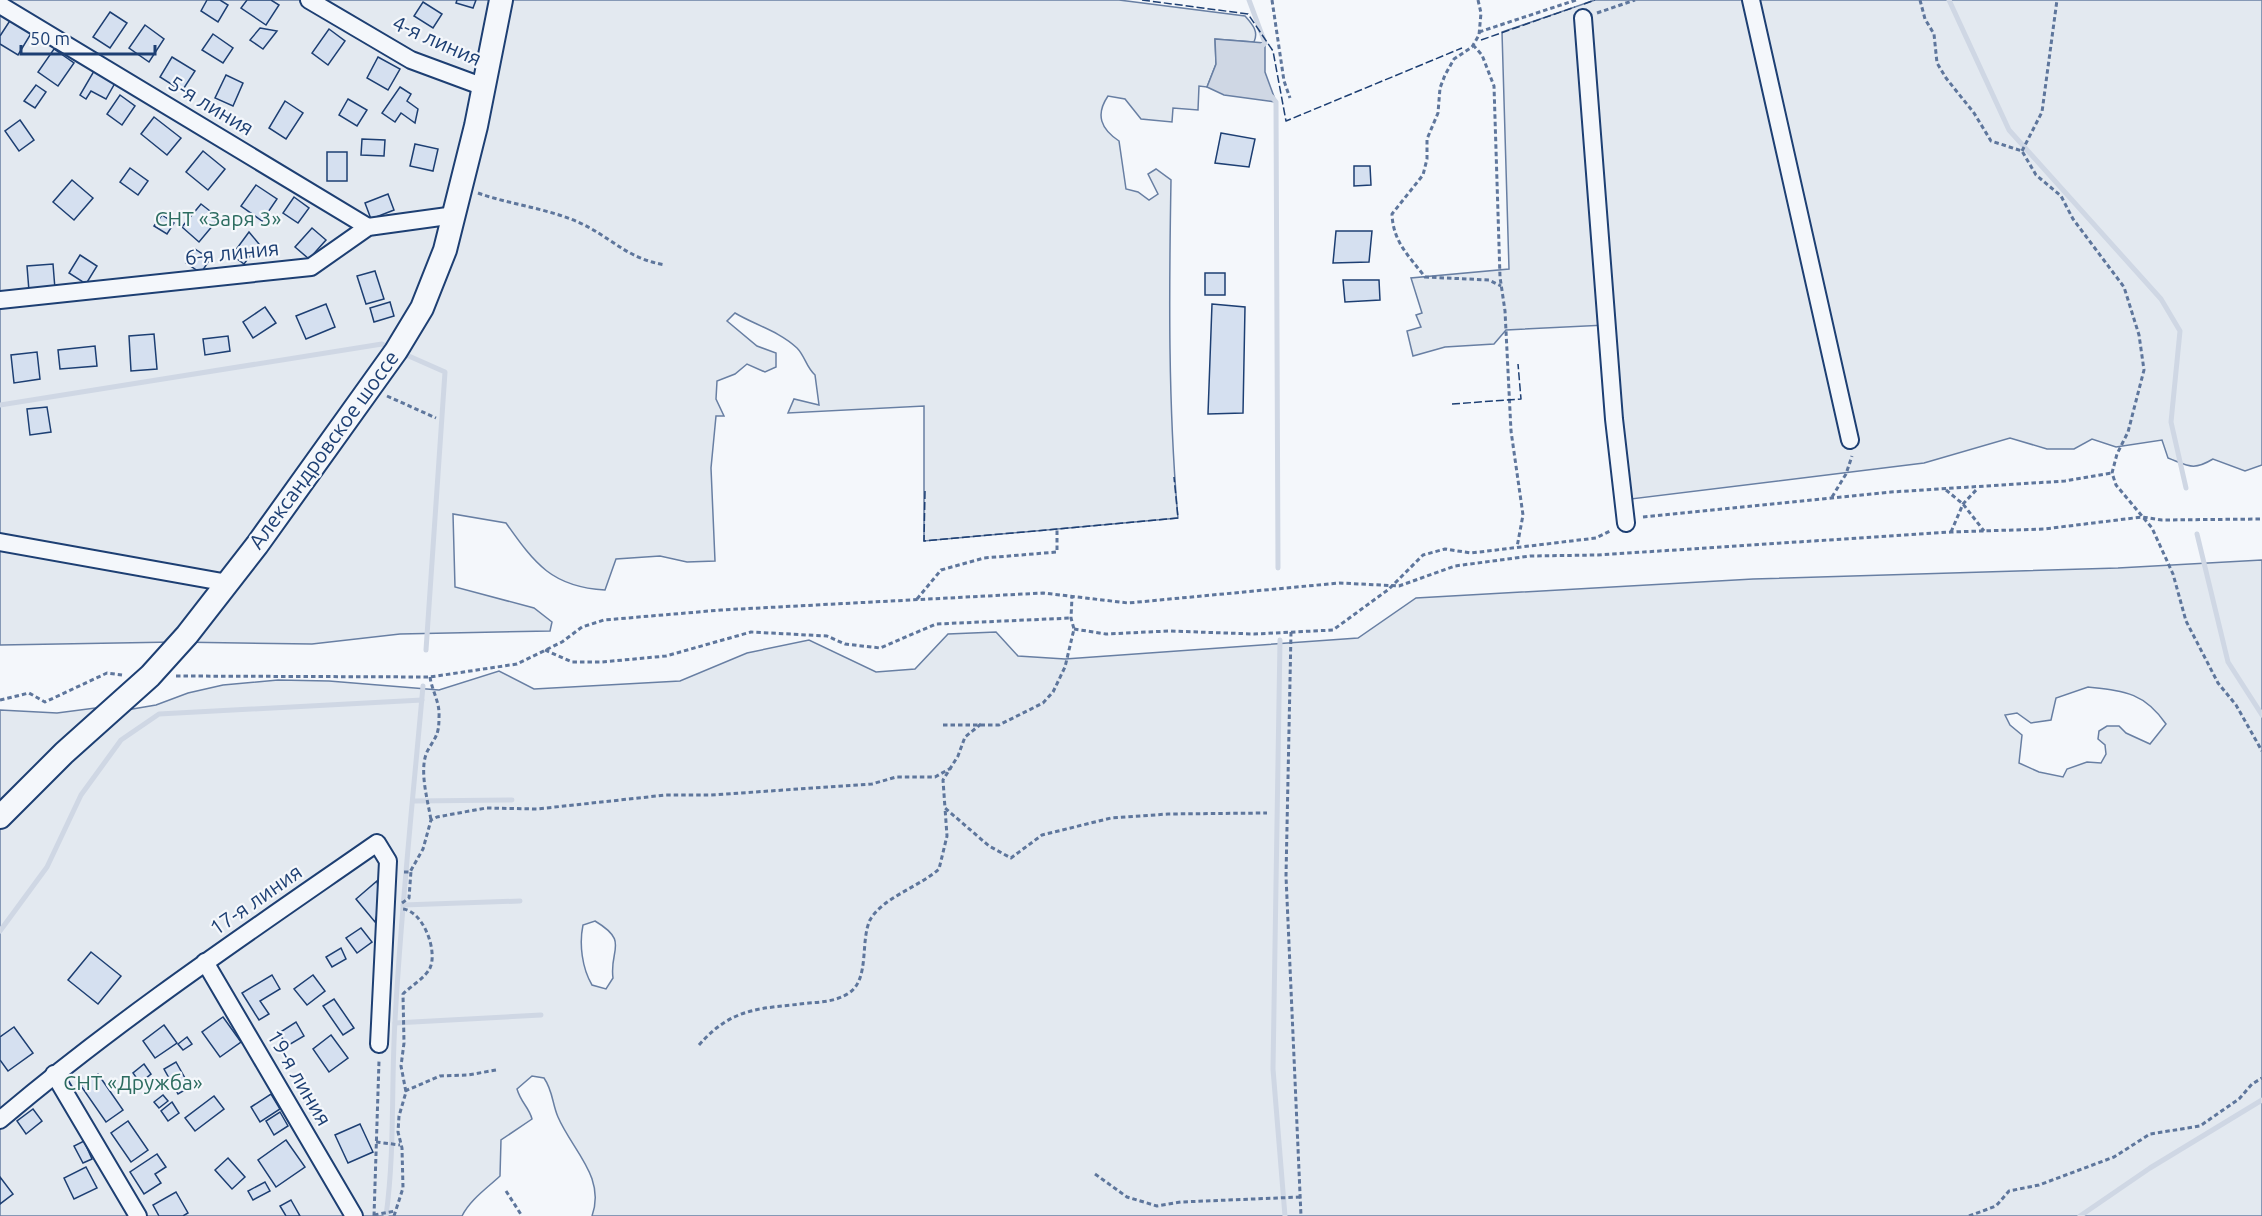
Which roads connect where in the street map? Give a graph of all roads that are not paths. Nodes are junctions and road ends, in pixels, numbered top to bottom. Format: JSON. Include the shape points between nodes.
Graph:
{"nodes":[{"id":1,"x":309,"y":0,"type":"edge"},
{"id":2,"x":501,"y":0,"type":"edge"},
{"id":3,"x":1751,"y":0,"type":"edge"},
{"id":4,"x":1,"y":9,"type":"edge"},
{"id":5,"x":1583,"y":18,"type":"road end"},
{"id":6,"x":484,"y":87,"type":"junction"},
{"id":7,"x":455,"y":215,"type":"junction"},
{"id":8,"x":368,"y":227,"type":"junction"},
{"id":9,"x":0,"y":300,"type":"edge"},
{"id":10,"x":1850,"y":440,"type":"road end"},
{"id":11,"x":1626,"y":523,"type":"road end"},
{"id":12,"x":0,"y":542,"type":"edge"},
{"id":13,"x":228,"y":584,"type":"junction"},
{"id":14,"x":0,"y":817,"type":"edge"},
{"id":15,"x":205,"y":962,"type":"junction"},
{"id":16,"x":379,"y":1044,"type":"road end"},
{"id":17,"x":54,"y":1074,"type":"junction"},
{"id":18,"x":0,"y":1120,"type":"edge"},
{"id":19,"x":138,"y":1216,"type":"edge"},
{"id":20,"x":354,"y":1216,"type":"edge"}],
"edges":[{"from":1,"to":6,"type":"street","name":"4-я линия","via":[[411,60]]},
{"from":2,"to":6,"type":"street","name":"Александровское шоссе"},
{"from":3,"to":10,"type":"street"},
{"from":4,"to":8,"type":"street","name":"5-я линия"},
{"from":5,"to":11,"type":"street","via":[[1614,419]]},
{"from":6,"to":7,"type":"street","name":"Александровское шоссе"},
{"from":7,"to":8,"type":"street","name":"6-я линия"},
{"from":7,"to":13,"type":"street","name":"Александровское шоссе","via":[[422,308]]},
{"from":8,"to":9,"type":"street","name":"6-я линия","via":[[311,267]]},
{"from":12,"to":13,"type":"street"},
{"from":13,"to":14,"type":"street","name":"Александровское шоссе","via":[[149,677]]},
{"from":15,"to":16,"type":"street","name":"17-я линия","via":[[379,838],[388,861]]},
{"from":15,"to":17,"type":"street","name":"17-я линия"},
{"from":15,"to":20,"type":"street","name":"19-я линия"},
{"from":17,"to":18,"type":"street","name":"17-я линия"},
{"from":17,"to":19,"type":"street"}]}
